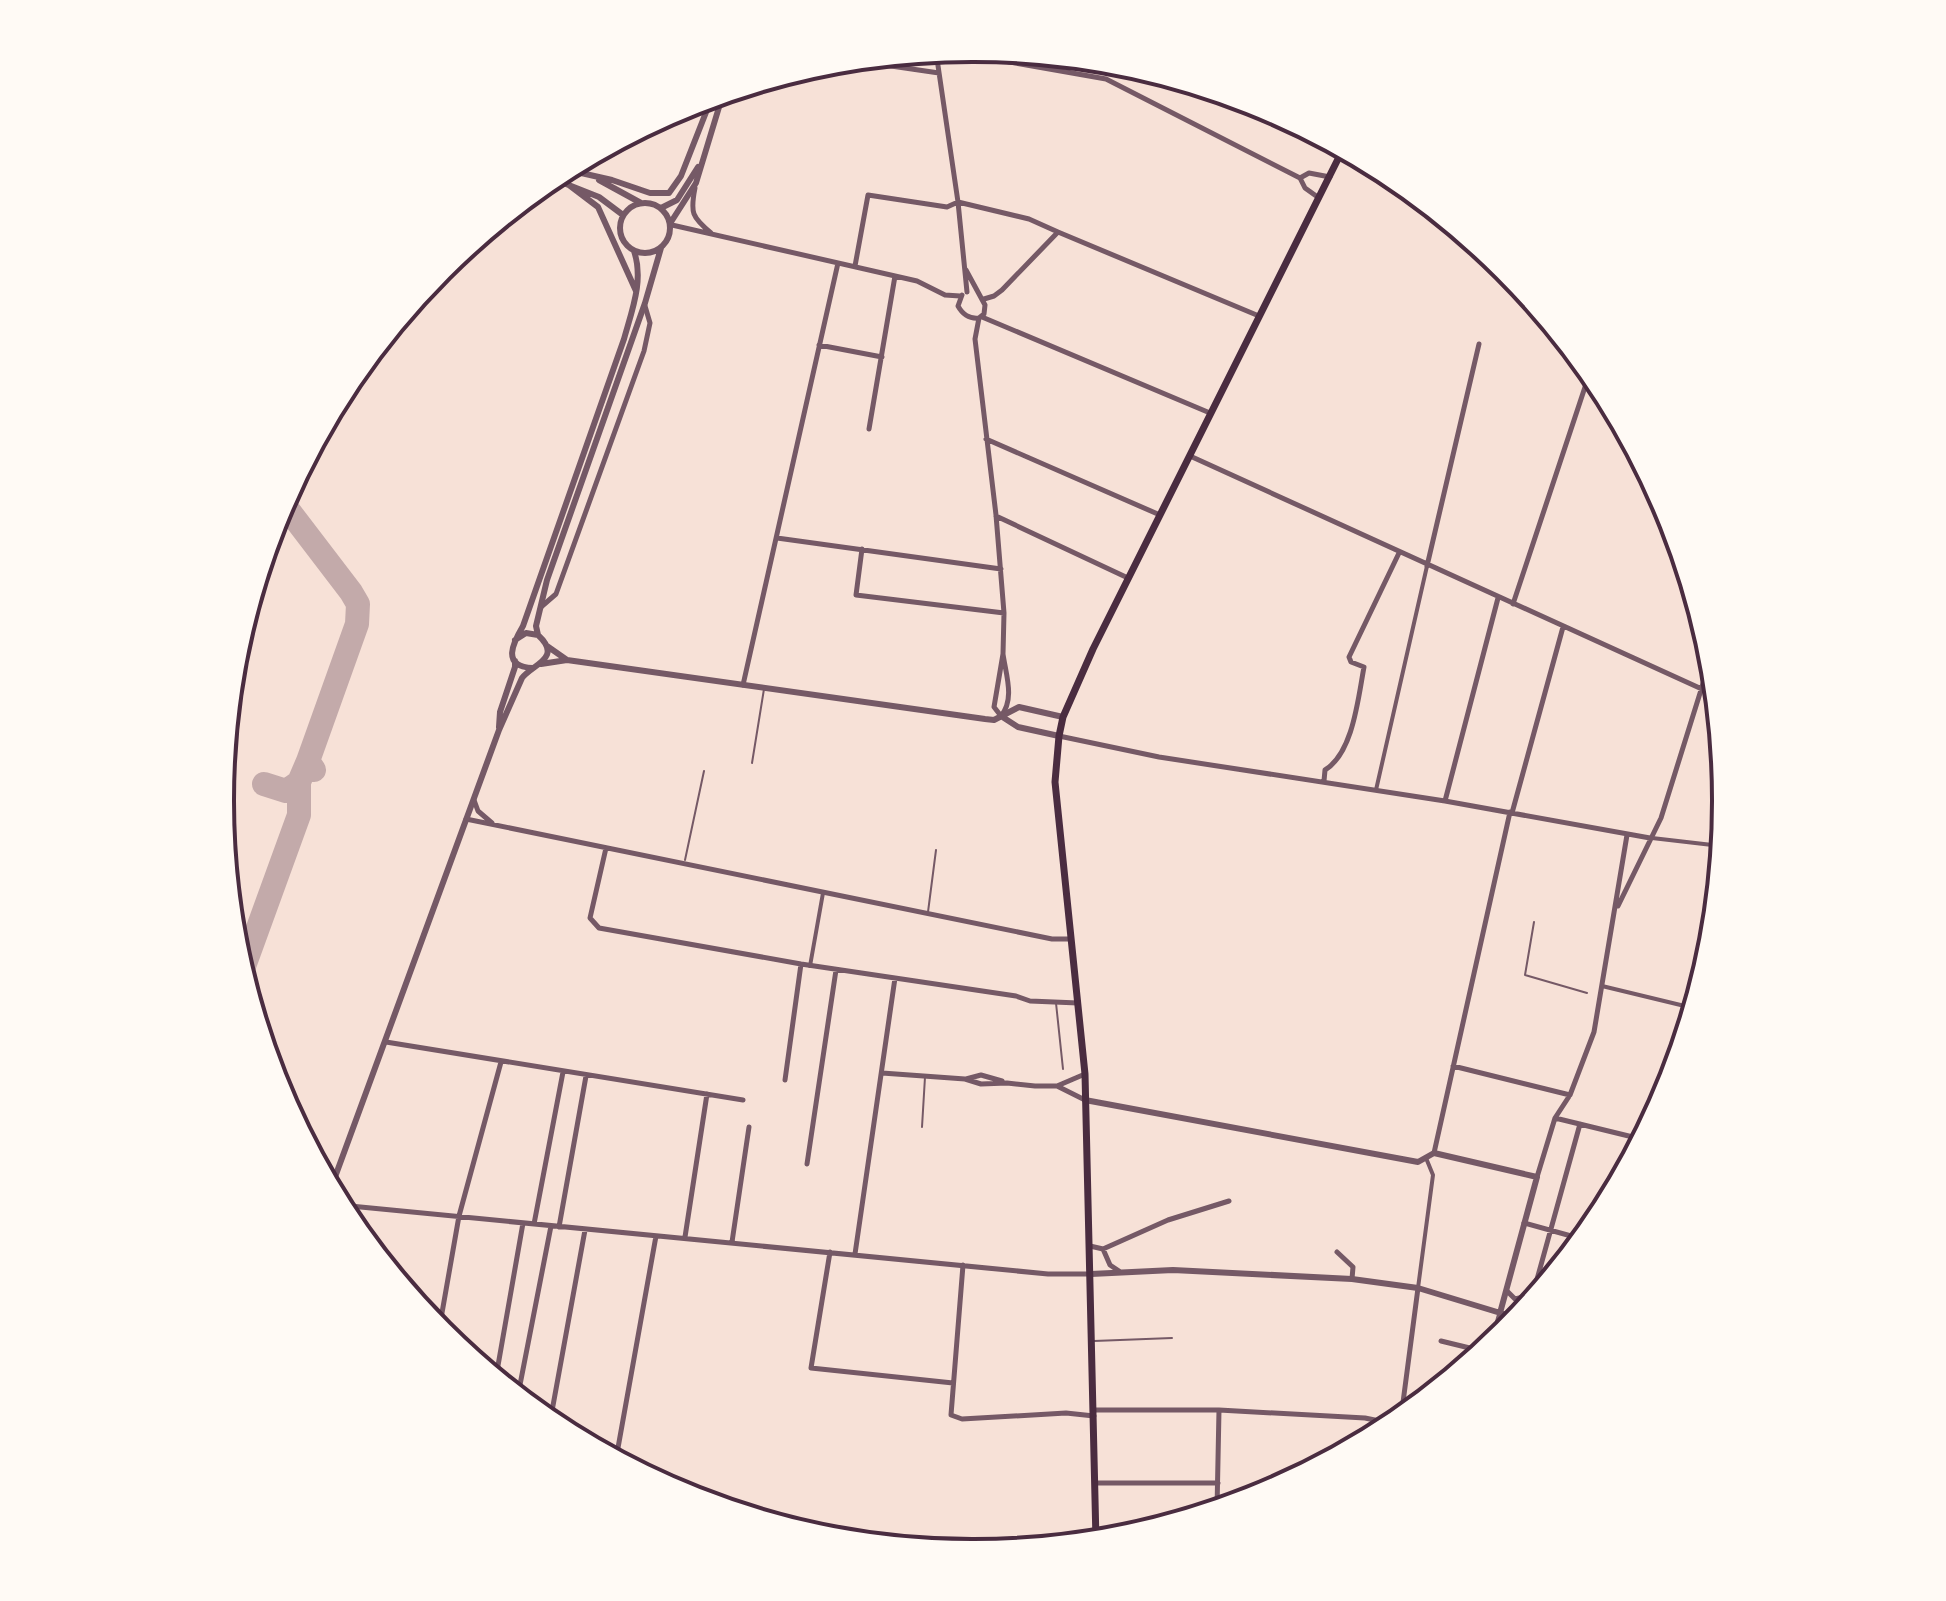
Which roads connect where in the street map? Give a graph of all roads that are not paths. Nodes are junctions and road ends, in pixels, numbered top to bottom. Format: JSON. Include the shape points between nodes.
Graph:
{"nodes":[{"id":1,"x":938,"y":63,"type":"edge"},
{"id":2,"x":1035,"y":65,"type":"edge"},
{"id":3,"x":895,"y":67,"type":"edge"},
{"id":4,"x":939,"y":73,"type":"junction"},
{"id":5,"x":719,"y":107,"type":"edge"},
{"id":6,"x":706,"y":112,"type":"edge"},
{"id":7,"x":705,"y":154,"type":"junction"},
{"id":8,"x":1338,"y":159,"type":"edge"},
{"id":9,"x":582,"y":174,"type":"edge"},
{"id":10,"x":581,"y":175,"type":"edge"},
{"id":11,"x":1330,"y":177,"type":"junction"},
{"id":12,"x":1300,"y":178,"type":"junction"},
{"id":13,"x":696,"y":183,"type":"junction"},
{"id":14,"x":569,"y":185,"type":"joint"},
{"id":15,"x":1319,"y":198,"type":"junction"},
{"id":16,"x":958,"y":202,"type":"junction"},
{"id":17,"x":641,"y":203,"type":"junction"},
{"id":18,"x":661,"y":208,"type":"junction"},
{"id":19,"x":623,"y":215,"type":"junction"},
{"id":20,"x":671,"y":224,"type":"junction"},
{"id":21,"x":1058,"y":232,"type":"junction"},
{"id":22,"x":712,"y":234,"type":"junction"},
{"id":23,"x":661,"y":248,"type":"junction"},
{"id":24,"x":634,"y":251,"type":"junction"},
{"id":25,"x":838,"y":263,"type":"junction"},
{"id":26,"x":855,"y":266,"type":"junction"},
{"id":27,"x":966,"y":270,"type":"junction"},
{"id":28,"x":895,"y":276,"type":"junction"},
{"id":29,"x":967,"y":292,"type":"junction"},
{"id":30,"x":636,"y":293,"type":"junction"},
{"id":31,"x":977,"y":293,"type":"junction"},
{"id":32,"x":960,"y":296,"type":"junction"},
{"id":33,"x":984,"y":299,"type":"junction"},
{"id":34,"x":645,"y":303,"type":"junction"},
{"id":35,"x":1259,"y":316,"type":"junction"},
{"id":36,"x":980,"y":317,"type":"junction"},
{"id":37,"x":1479,"y":344,"type":"dead end"},
{"id":38,"x":819,"y":345,"type":"junction"},
{"id":39,"x":882,"y":357,"type":"junction"},
{"id":40,"x":1585,"y":387,"type":"edge"},
{"id":41,"x":1210,"y":413,"type":"junction"},
{"id":42,"x":869,"y":429,"type":"dead end"},
{"id":43,"x":986,"y":439,"type":"junction"},
{"id":44,"x":1189,"y":456,"type":"junction"},
{"id":45,"x":996,"y":515,"type":"junction"},
{"id":46,"x":1160,"y":515,"type":"junction"},
{"id":47,"x":777,"y":538,"type":"junction"},
{"id":48,"x":862,"y":549,"type":"junction"},
{"id":49,"x":1399,"y":553,"type":"junction"},
{"id":50,"x":1427,"y":566,"type":"junction"},
{"id":51,"x":1001,"y":569,"type":"junction"},
{"id":52,"x":1128,"y":578,"type":"junction"},
{"id":53,"x":1498,"y":598,"type":"junction"},
{"id":54,"x":1513,"y":604,"type":"junction"},
{"id":55,"x":540,"y":608,"type":"junction"},
{"id":56,"x":1004,"y":613,"type":"junction"},
{"id":57,"x":1563,"y":627,"type":"junction"},
{"id":58,"x":538,"y":635,"type":"junction"},
{"id":59,"x":515,"y":640,"type":"junction"},
{"id":60,"x":546,"y":644,"type":"junction"},
{"id":61,"x":1003,"y":654,"type":"junction"},
{"id":62,"x":567,"y":660,"type":"junction"},
{"id":63,"x":515,"y":661,"type":"junction"},
{"id":64,"x":538,"y":666,"type":"junction"},
{"id":65,"x":743,"y":685,"type":"junction"},
{"id":66,"x":764,"y":688,"type":"junction"},
{"id":67,"x":1702,"y":689,"type":"joint"},
{"id":68,"x":1001,"y":716,"type":"junction"},
{"id":69,"x":1063,"y":717,"type":"junction"},
{"id":70,"x":499,"y":730,"type":"junction"},
{"id":71,"x":1059,"y":736,"type":"junction"},
{"id":72,"x":752,"y":763,"type":"dead end"},
{"id":73,"x":704,"y":771,"type":"dead end"},
{"id":74,"x":1324,"y":781,"type":"junction"},
{"id":75,"x":1376,"y":790,"type":"junction"},
{"id":76,"x":474,"y":797,"type":"junction"},
{"id":77,"x":1445,"y":801,"type":"junction"},
{"id":78,"x":1511,"y":812,"type":"junction"},
{"id":79,"x":466,"y":819,"type":"junction"},
{"id":80,"x":496,"y":825,"type":"junction"},
{"id":81,"x":1627,"y":835,"type":"junction"},
{"id":82,"x":1650,"y":838,"type":"junction"},
{"id":83,"x":1710,"y":845,"type":"edge"},
{"id":84,"x":606,"y":848,"type":"junction"},
{"id":85,"x":936,"y":850,"type":"dead end"},
{"id":86,"x":684,"y":864,"type":"junction"},
{"id":87,"x":823,"y":893,"type":"junction"},
{"id":88,"x":1615,"y":911,"type":"junction"},
{"id":89,"x":928,"y":913,"type":"junction"},
{"id":90,"x":1534,"y":922,"type":"dead end"},
{"id":91,"x":1071,"y":939,"type":"junction"},
{"id":92,"x":801,"y":964,"type":"junction"},
{"id":93,"x":810,"y":966,"type":"junction"},
{"id":94,"x":836,"y":970,"type":"junction"},
{"id":95,"x":895,"y":978,"type":"junction"},
{"id":96,"x":1602,"y":986,"type":"junction"},
{"id":97,"x":1587,"y":993,"type":"dead end"},
{"id":98,"x":1056,"y":1003,"type":"junction"},
{"id":99,"x":1079,"y":1003,"type":"junction"},
{"id":100,"x":1682,"y":1005,"type":"edge"},
{"id":101,"x":386,"y":1042,"type":"junction"},
{"id":102,"x":501,"y":1062,"type":"junction"},
{"id":103,"x":1453,"y":1066,"type":"junction"},
{"id":104,"x":1063,"y":1069,"type":"dead end"},
{"id":105,"x":563,"y":1072,"type":"junction"},
{"id":106,"x":882,"y":1073,"type":"junction"},
{"id":107,"x":1085,"y":1074,"type":"junction"},
{"id":108,"x":586,"y":1076,"type":"junction"},
{"id":109,"x":925,"y":1077,"type":"junction"},
{"id":110,"x":785,"y":1080,"type":"dead end"},
{"id":111,"x":1057,"y":1086,"type":"junction"},
{"id":112,"x":707,"y":1094,"type":"junction"},
{"id":113,"x":1570,"y":1095,"type":"junction"},
{"id":114,"x":743,"y":1100,"type":"dead end"},
{"id":115,"x":1085,"y":1100,"type":"junction"},
{"id":116,"x":1555,"y":1118,"type":"junction"},
{"id":117,"x":1580,"y":1124,"type":"junction"},
{"id":118,"x":749,"y":1127,"type":"dead end"},
{"id":119,"x":922,"y":1127,"type":"dead end"},
{"id":120,"x":1630,"y":1136,"type":"edge"},
{"id":121,"x":1434,"y":1153,"type":"junction"},
{"id":122,"x":1426,"y":1158,"type":"junction"},
{"id":123,"x":807,"y":1164,"type":"dead end"},
{"id":124,"x":336,"y":1175,"type":"edge"},
{"id":125,"x":1537,"y":1177,"type":"junction"},
{"id":126,"x":1229,"y":1201,"type":"dead end"},
{"id":127,"x":356,"y":1206,"type":"edge"},
{"id":128,"x":459,"y":1216,"type":"junction"},
{"id":129,"x":523,"y":1223,"type":"junction"},
{"id":130,"x":1524,"y":1223,"type":"junction"},
{"id":131,"x":534,"y":1224,"type":"junction"},
{"id":132,"x":551,"y":1226,"type":"junction"},
{"id":133,"x":559,"y":1227,"type":"junction"},
{"id":134,"x":585,"y":1230,"type":"junction"},
{"id":135,"x":1551,"y":1231,"type":"junction"},
{"id":136,"x":656,"y":1236,"type":"junction"},
{"id":137,"x":1569,"y":1236,"type":"edge"},
{"id":138,"x":685,"y":1237,"type":"junction"},
{"id":139,"x":732,"y":1242,"type":"junction"},
{"id":140,"x":1090,"y":1246,"type":"junction"},
{"id":141,"x":1103,"y":1249,"type":"junction"},
{"id":142,"x":830,"y":1252,"type":"junction"},
{"id":143,"x":1337,"y":1252,"type":"dead end"},
{"id":144,"x":855,"y":1254,"type":"junction"},
{"id":145,"x":963,"y":1265,"type":"junction"},
{"id":146,"x":1119,"y":1271,"type":"junction"},
{"id":147,"x":1091,"y":1274,"type":"junction"},
{"id":148,"x":1539,"y":1274,"type":"edge"},
{"id":149,"x":1352,"y":1279,"type":"junction"},
{"id":150,"x":1505,"y":1286,"type":"junction"},
{"id":151,"x":1418,"y":1288,"type":"junction"},
{"id":152,"x":1517,"y":1299,"type":"edge"},
{"id":153,"x":442,"y":1313,"type":"edge"},
{"id":154,"x":1500,"y":1313,"type":"junction"},
{"id":155,"x":1503,"y":1314,"type":"edge"},
{"id":156,"x":1498,"y":1320,"type":"edge"},
{"id":157,"x":1172,"y":1338,"type":"dead end"},
{"id":158,"x":1093,"y":1341,"type":"junction"},
{"id":159,"x":1441,"y":1341,"type":"dead end"},
{"id":160,"x":1469,"y":1348,"type":"edge"},
{"id":161,"x":498,"y":1366,"type":"edge"},
{"id":162,"x":953,"y":1383,"type":"junction"},
{"id":163,"x":520,"y":1384,"type":"edge"},
{"id":164,"x":1407,"y":1397,"type":"edge"},
{"id":165,"x":553,"y":1407,"type":"edge"},
{"id":166,"x":1219,"y":1410,"type":"junction"},
{"id":167,"x":1095,"y":1413,"type":"junction"},
{"id":168,"x":1375,"y":1420,"type":"edge"},
{"id":169,"x":618,"y":1448,"type":"edge"},
{"id":170,"x":1096,"y":1483,"type":"junction"},
{"id":171,"x":1218,"y":1483,"type":"junction"},
{"id":172,"x":1217,"y":1497,"type":"edge"},
{"id":173,"x":1096,"y":1528,"type":"edge"}],
"edges":[{"from":1,"to":4,"type":"street"},
{"from":2,"to":12,"type":"street","via":[[1106,79]]},
{"from":3,"to":4,"type":"street"},
{"from":4,"to":16,"type":"street"},
{"from":5,"to":7,"type":"street"},
{"from":6,"to":9,"type":"street","via":[[669,193],[650,193]]},
{"from":7,"to":13,"type":"street"},
{"from":7,"to":18,"type":"street","via":[[677,200]]},
{"from":8,"to":11,"type":"main road"},
{"from":10,"to":17,"type":"street"},
{"from":11,"to":12,"type":"street","via":[[1309,173]]},
{"from":11,"to":15,"type":"main road"},
{"from":12,"to":15,"type":"street"},
{"from":13,"to":20,"type":"street"},
{"from":13,"to":22,"type":"street","via":[[691,207],[697,222]]},
{"from":14,"to":19,"type":"street","via":[[599,197]]},
{"from":14,"to":30,"type":"street","via":[[598,207]]},
{"from":15,"to":35,"type":"main road"},
{"from":16,"to":21,"type":"street","via":[[1029,219]]},
{"from":16,"to":26,"type":"street","via":[[947,207],[868,195]]},
{"from":16,"to":27,"type":"street"},
{"from":17,"to":18,"type":"street"},
{"from":17,"to":19,"type":"street"},
{"from":18,"to":20,"type":"street"},
{"from":19,"to":24,"type":"street","via":[[623,243]]},
{"from":20,"to":22,"type":"street"},
{"from":20,"to":23,"type":"street"},
{"from":21,"to":33,"type":"street","via":[[1002,290]]},
{"from":21,"to":35,"type":"street"},
{"from":22,"to":25,"type":"street"},
{"from":23,"to":24,"type":"street"},
{"from":23,"to":34,"type":"street"},
{"from":24,"to":30,"type":"street","via":[[639,265]]},
{"from":25,"to":26,"type":"street"},
{"from":25,"to":38,"type":"street"},
{"from":26,"to":28,"type":"street"},
{"from":27,"to":29,"type":"street"},
{"from":27,"to":31,"type":"street"},
{"from":28,"to":32,"type":"street"},
{"from":28,"to":39,"type":"street"},
{"from":29,"to":31,"type":"street"},
{"from":29,"to":32,"type":"street"},
{"from":30,"to":59,"type":"street"},
{"from":31,"to":33,"type":"street"},
{"from":32,"to":36,"type":"street","via":[[958,306],[964,314]]},
{"from":33,"to":36,"type":"street","via":[[986,310]]},
{"from":34,"to":55,"type":"street"},
{"from":34,"to":55,"type":"street","via":[[650,323],[644,351],[556,594]]},
{"from":35,"to":41,"type":"main road"},
{"from":36,"to":41,"type":"street"},
{"from":36,"to":43,"type":"street","via":[[975,339]]},
{"from":37,"to":50,"type":"street"},
{"from":38,"to":39,"type":"street"},
{"from":38,"to":47,"type":"street"},
{"from":39,"to":42,"type":"street"},
{"from":40,"to":54,"type":"street"},
{"from":41,"to":44,"type":"main road"},
{"from":43,"to":45,"type":"street"},
{"from":43,"to":46,"type":"street"},
{"from":44,"to":46,"type":"main road"},
{"from":44,"to":49,"type":"street"},
{"from":45,"to":51,"type":"street"},
{"from":45,"to":52,"type":"street"},
{"from":46,"to":52,"type":"main road"},
{"from":47,"to":48,"type":"street"},
{"from":47,"to":65,"type":"street"},
{"from":48,"to":51,"type":"street"},
{"from":48,"to":56,"type":"street","via":[[856,595]]},
{"from":49,"to":50,"type":"street"},
{"from":49,"to":74,"type":"street","via":[[1349,657],[1364,667],[1352,730],[1337,763],[1325,770]]},
{"from":50,"to":53,"type":"street"},
{"from":50,"to":75,"type":"street"},
{"from":51,"to":56,"type":"street"},
{"from":52,"to":69,"type":"main road"},
{"from":53,"to":54,"type":"street"},
{"from":53,"to":77,"type":"street"},
{"from":54,"to":57,"type":"street"},
{"from":55,"to":58,"type":"street"},
{"from":56,"to":61,"type":"street"},
{"from":57,"to":67,"type":"street"},
{"from":57,"to":78,"type":"street"},
{"from":58,"to":59,"type":"street","via":[[526,633]]},
{"from":58,"to":60,"type":"street"},
{"from":59,"to":63,"type":"street"},
{"from":60,"to":62,"type":"street"},
{"from":60,"to":64,"type":"street","via":[[547,655]]},
{"from":61,"to":68,"type":"street","via":[[1009,699]]},
{"from":61,"to":68,"type":"street","via":[[994,707]]},
{"from":62,"to":64,"type":"street"},
{"from":62,"to":65,"type":"street"},
{"from":63,"to":64,"type":"street","via":[[523,667]]},
{"from":63,"to":70,"type":"street"},
{"from":64,"to":70,"type":"street","via":[[522,678]]},
{"from":65,"to":66,"type":"street"},
{"from":66,"to":68,"type":"street","via":[[994,720]]},
{"from":66,"to":72,"type":"lane"},
{"from":67,"to":82,"type":"street"},
{"from":68,"to":69,"type":"street","via":[[1019,707]]},
{"from":68,"to":71,"type":"street","via":[[1018,727]]},
{"from":69,"to":71,"type":"main road"},
{"from":70,"to":76,"type":"street"},
{"from":71,"to":74,"type":"street"},
{"from":71,"to":91,"type":"main road","via":[[1055,793]]},
{"from":73,"to":86,"type":"lane"},
{"from":74,"to":75,"type":"street"},
{"from":75,"to":77,"type":"street"},
{"from":76,"to":79,"type":"street"},
{"from":76,"to":80,"type":"street","via":[[484,818]]},
{"from":77,"to":78,"type":"street"},
{"from":78,"to":81,"type":"street"},
{"from":78,"to":103,"type":"street"},
{"from":79,"to":80,"type":"street"},
{"from":79,"to":101,"type":"street"},
{"from":80,"to":84,"type":"street"},
{"from":81,"to":82,"type":"street"},
{"from":81,"to":88,"type":"street"},
{"from":82,"to":83,"type":"street"},
{"from":82,"to":88,"type":"street"},
{"from":84,"to":86,"type":"street"},
{"from":84,"to":92,"type":"street","via":[[590,918],[599,928]]},
{"from":85,"to":89,"type":"lane"},
{"from":86,"to":87,"type":"street"},
{"from":87,"to":89,"type":"street"},
{"from":87,"to":93,"type":"street"},
{"from":88,"to":96,"type":"street"},
{"from":89,"to":91,"type":"street"},
{"from":90,"to":97,"type":"lane","via":[[1525,975]]},
{"from":91,"to":99,"type":"main road"},
{"from":92,"to":93,"type":"street"},
{"from":92,"to":110,"type":"street"},
{"from":93,"to":94,"type":"street"},
{"from":94,"to":95,"type":"street"},
{"from":94,"to":123,"type":"street"},
{"from":95,"to":98,"type":"street"},
{"from":95,"to":106,"type":"street"},
{"from":96,"to":100,"type":"street"},
{"from":96,"to":113,"type":"street","via":[[1594,1032]]},
{"from":98,"to":99,"type":"street"},
{"from":98,"to":104,"type":"lane"},
{"from":99,"to":107,"type":"main road"},
{"from":101,"to":102,"type":"street"},
{"from":101,"to":124,"type":"street"},
{"from":102,"to":105,"type":"street"},
{"from":102,"to":128,"type":"street"},
{"from":103,"to":113,"type":"street"},
{"from":103,"to":121,"type":"street"},
{"from":105,"to":108,"type":"street"},
{"from":105,"to":131,"type":"street"},
{"from":106,"to":109,"type":"street"},
{"from":106,"to":144,"type":"street"},
{"from":107,"to":111,"type":"street"},
{"from":107,"to":115,"type":"main road"},
{"from":108,"to":112,"type":"street"},
{"from":108,"to":133,"type":"street"},
{"from":109,"to":111,"type":"street","via":[[981,1075],[1007,1083]]},
{"from":109,"to":119,"type":"lane"},
{"from":111,"to":115,"type":"street"},
{"from":112,"to":114,"type":"street"},
{"from":112,"to":138,"type":"street"},
{"from":113,"to":116,"type":"street"},
{"from":115,"to":122,"type":"street","via":[[1418,1162]]},
{"from":115,"to":140,"type":"main road"},
{"from":116,"to":117,"type":"street"},
{"from":116,"to":125,"type":"street"},
{"from":117,"to":120,"type":"street"},
{"from":117,"to":135,"type":"street"},
{"from":118,"to":139,"type":"street"},
{"from":121,"to":122,"type":"street"},
{"from":121,"to":125,"type":"street"},
{"from":122,"to":151,"type":"street","via":[[1433,1175]]},
{"from":125,"to":130,"type":"street"},
{"from":126,"to":141,"type":"street"},
{"from":127,"to":128,"type":"street"},
{"from":128,"to":129,"type":"street"},
{"from":128,"to":153,"type":"street"},
{"from":129,"to":131,"type":"street"},
{"from":129,"to":161,"type":"street"},
{"from":130,"to":135,"type":"street"},
{"from":130,"to":150,"type":"street"},
{"from":131,"to":132,"type":"street"},
{"from":132,"to":133,"type":"street"},
{"from":132,"to":163,"type":"street"},
{"from":133,"to":134,"type":"street"},
{"from":134,"to":136,"type":"street"},
{"from":134,"to":165,"type":"street"},
{"from":135,"to":137,"type":"street"},
{"from":135,"to":148,"type":"street"},
{"from":136,"to":138,"type":"street"},
{"from":136,"to":169,"type":"street"},
{"from":138,"to":139,"type":"street"},
{"from":139,"to":142,"type":"street"},
{"from":140,"to":141,"type":"street"},
{"from":140,"to":147,"type":"main road"},
{"from":141,"to":146,"type":"street"},
{"from":142,"to":144,"type":"street"},
{"from":142,"to":162,"type":"street","via":[[811,1368]]},
{"from":143,"to":149,"type":"street","via":[[1353,1267]]},
{"from":144,"to":145,"type":"street"},
{"from":145,"to":147,"type":"street"},
{"from":145,"to":162,"type":"street"},
{"from":146,"to":147,"type":"street"},
{"from":146,"to":149,"type":"street"},
{"from":147,"to":158,"type":"main road"},
{"from":149,"to":151,"type":"street"},
{"from":150,"to":152,"type":"street"},
{"from":150,"to":154,"type":"street"},
{"from":151,"to":154,"type":"street"},
{"from":151,"to":164,"type":"street"},
{"from":154,"to":155,"type":"street"},
{"from":154,"to":156,"type":"street"},
{"from":157,"to":158,"type":"lane"},
{"from":158,"to":167,"type":"main road"},
{"from":159,"to":160,"type":"street"},
{"from":162,"to":167,"type":"street","via":[[955,1419]]},
{"from":166,"to":167,"type":"street"},
{"from":166,"to":168,"type":"street"},
{"from":166,"to":171,"type":"street"},
{"from":167,"to":170,"type":"main road"},
{"from":170,"to":171,"type":"street"},
{"from":170,"to":173,"type":"main road"},
{"from":171,"to":172,"type":"street"}]}
